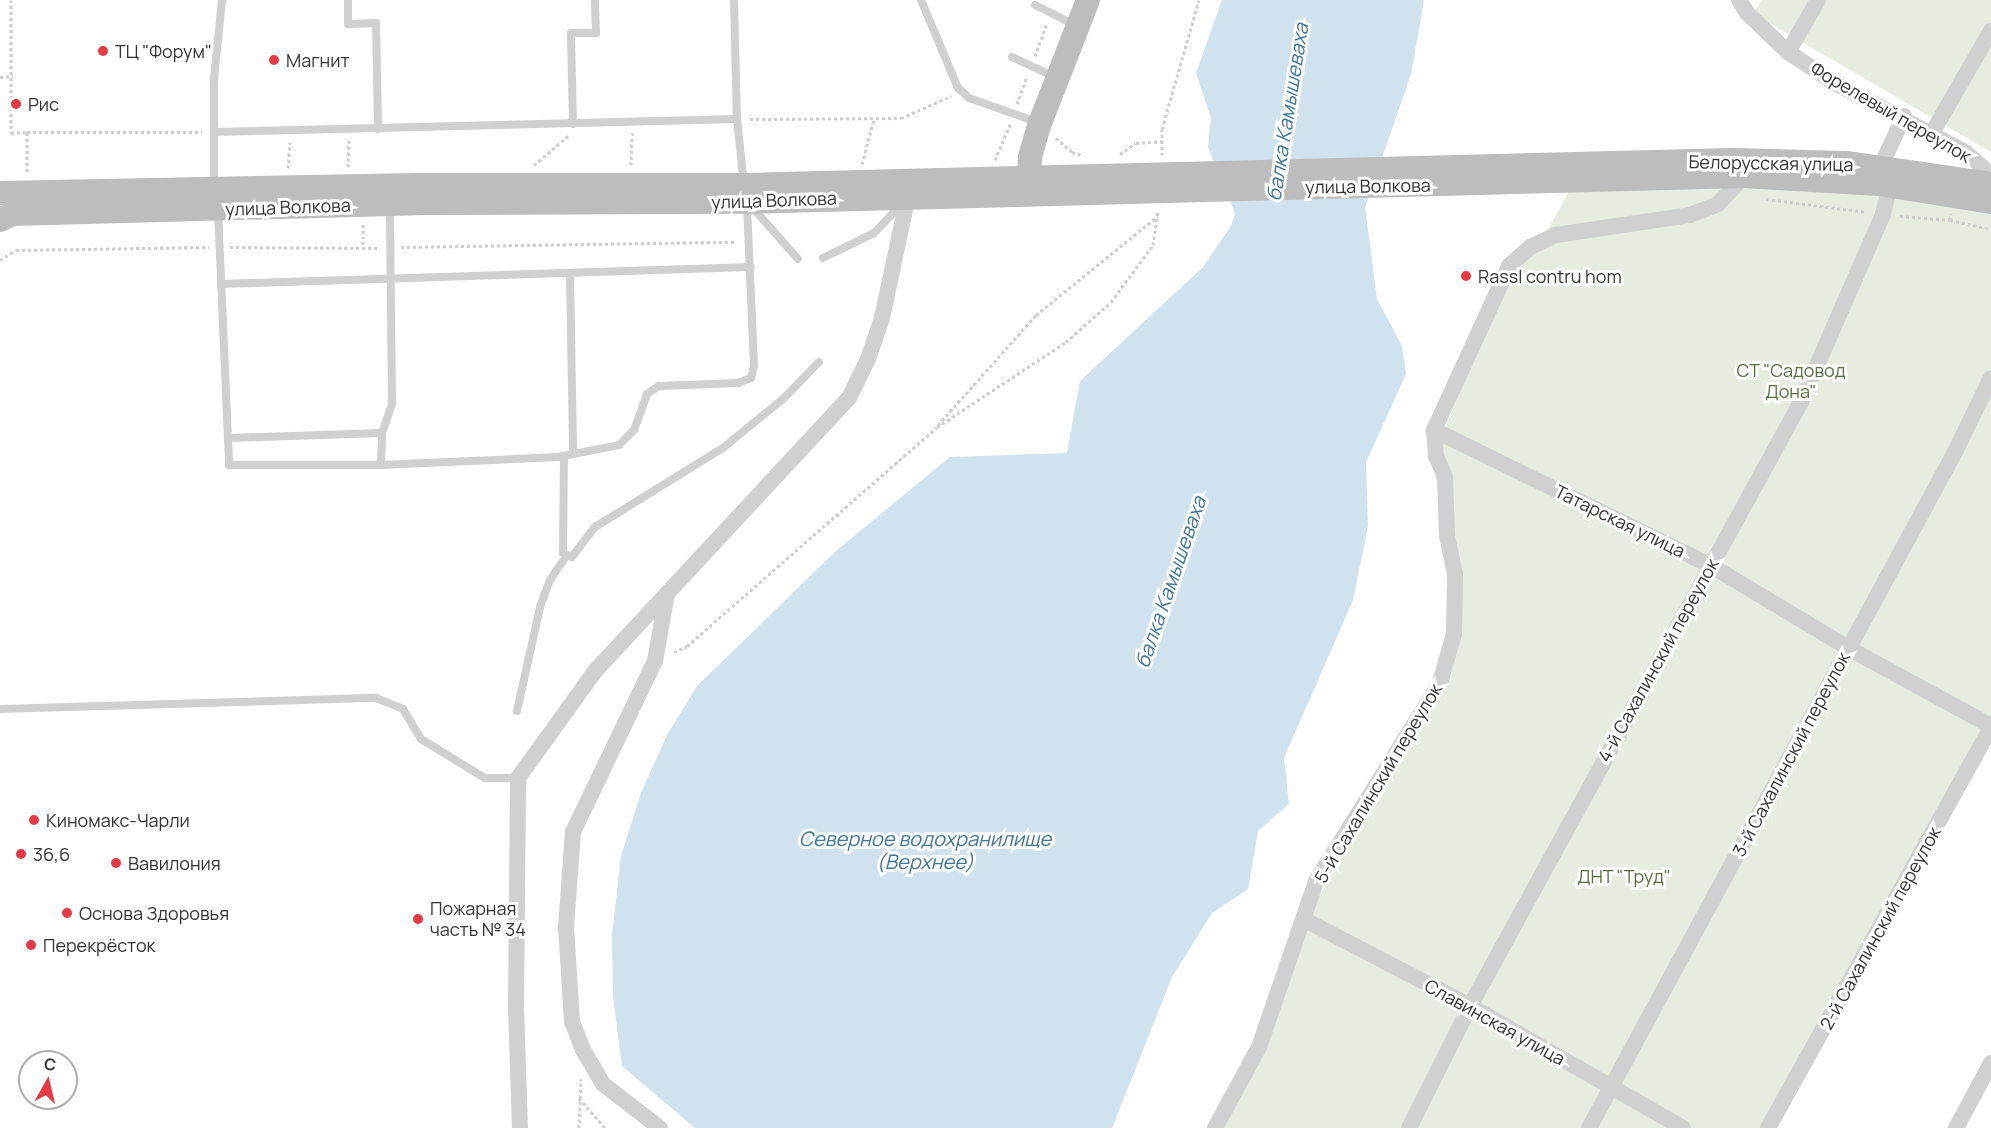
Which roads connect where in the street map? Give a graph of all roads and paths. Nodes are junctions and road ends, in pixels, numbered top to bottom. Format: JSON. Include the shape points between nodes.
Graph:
{"nodes":[{"id":1,"x":11,"y":0,"type":"edge"},
{"id":2,"x":222,"y":0,"type":"edge"},
{"id":3,"x":348,"y":0,"type":"edge"},
{"id":4,"x":595,"y":0,"type":"edge"},
{"id":5,"x":734,"y":0,"type":"edge"},
{"id":6,"x":921,"y":0,"type":"edge"},
{"id":7,"x":1088,"y":0,"type":"edge"},
{"id":8,"x":1199,"y":0,"type":"edge"},
{"id":9,"x":1818,"y":0,"type":"edge"},
{"id":10,"x":1746,"y":4,"type":"edge"},
{"id":11,"x":1035,"y":5,"type":"dead end"},
{"id":12,"x":1078,"y":26,"type":"junction"},
{"id":13,"x":1991,"y":31,"type":"edge"},
{"id":14,"x":1788,"y":51,"type":"junction"},
{"id":15,"x":1012,"y":57,"type":"dead end"},
{"id":16,"x":13,"y":76,"type":"junction"},
{"id":17,"x":0,"y":77,"type":"edge"},
{"id":18,"x":1058,"y":78,"type":"junction"},
{"id":19,"x":958,"y":88,"type":"junction"},
{"id":20,"x":1904,"y":116,"type":"junction"},
{"id":21,"x":737,"y":119,"type":"junction"},
{"id":22,"x":874,"y":119,"type":"junction"},
{"id":23,"x":632,"y":122,"type":"junction"},
{"id":24,"x":584,"y":123,"type":"junction"},
{"id":25,"x":1040,"y":123,"type":"junction"},
{"id":26,"x":573,"y":124,"type":"junction"},
{"id":27,"x":378,"y":129,"type":"junction"},
{"id":28,"x":349,"y":130,"type":"junction"},
{"id":29,"x":290,"y":131,"type":"junction"},
{"id":30,"x":27,"y":132,"type":"junction"},
{"id":31,"x":214,"y":132,"type":"junction"},
{"id":32,"x":1932,"y":133,"type":"junction"},
{"id":33,"x":1162,"y":141,"type":"junction"},
{"id":34,"x":1090,"y":157,"type":"dead end"},
{"id":35,"x":1162,"y":162,"type":"dead end"},
{"id":36,"x":861,"y":168,"type":"dead end"},
{"id":37,"x":288,"y":171,"type":"dead end"},
{"id":38,"x":525,"y":172,"type":"dead end"},
{"id":39,"x":1549,"y":173,"type":"junction"},
{"id":40,"x":631,"y":175,"type":"dead end"},
{"id":41,"x":1114,"y":175,"type":"junction"},
{"id":42,"x":1744,"y":176,"type":"junction"},
{"id":43,"x":1886,"y":176,"type":"junction"},
{"id":44,"x":1991,"y":176,"type":"edge"},
{"id":45,"x":348,"y":178,"type":"dead end"},
{"id":46,"x":1029,"y":178,"type":"junction"},
{"id":47,"x":27,"y":181,"type":"dead end"},
{"id":48,"x":1991,"y":184,"type":"edge"},
{"id":49,"x":0,"y":193,"type":"edge"},
{"id":50,"x":746,"y":193,"type":"junction"},
{"id":51,"x":1953,"y":194,"type":"junction"},
{"id":52,"x":908,"y":196,"type":"junction"},
{"id":53,"x":1761,"y":198,"type":"dead end"},
{"id":54,"x":216,"y":201,"type":"junction"},
{"id":55,"x":1991,"y":202,"type":"edge"},
{"id":56,"x":390,"y":204,"type":"junction"},
{"id":57,"x":1158,"y":205,"type":"dead end"},
{"id":58,"x":1883,"y":214,"type":"junction"},
{"id":59,"x":1158,"y":216,"type":"junction"},
{"id":60,"x":0,"y":220,"type":"edge"},
{"id":61,"x":1950,"y":220,"type":"junction"},
{"id":62,"x":1991,"y":229,"type":"edge"},
{"id":63,"x":220,"y":247,"type":"junction"},
{"id":64,"x":363,"y":248,"type":"dead end"},
{"id":65,"x":823,"y":258,"type":"dead end"},
{"id":66,"x":798,"y":259,"type":"dead end"},
{"id":67,"x":0,"y":260,"type":"edge"},
{"id":68,"x":751,"y":267,"type":"junction"},
{"id":69,"x":570,"y":274,"type":"junction"},
{"id":70,"x":391,"y":280,"type":"junction"},
{"id":71,"x":221,"y":284,"type":"junction"},
{"id":72,"x":819,"y":362,"type":"dead end"},
{"id":73,"x":1991,"y":378,"type":"edge"},
{"id":74,"x":937,"y":427,"type":"junction"},
{"id":75,"x":1434,"y":430,"type":"junction"},
{"id":76,"x":382,"y":433,"type":"junction"},
{"id":77,"x":229,"y":438,"type":"junction"},
{"id":78,"x":568,"y":455,"type":"junction"},
{"id":79,"x":381,"y":465,"type":"junction"},
{"id":80,"x":567,"y":555,"type":"junction"},
{"id":81,"x":1710,"y":565,"type":"junction"},
{"id":82,"x":667,"y":593,"type":"junction"},
{"id":83,"x":687,"y":646,"type":"dead end"},
{"id":84,"x":1848,"y":648,"type":"junction"},
{"id":85,"x":0,"y":709,"type":"edge"},
{"id":86,"x":517,"y":711,"type":"dead end"},
{"id":87,"x":1991,"y":727,"type":"edge"},
{"id":88,"x":518,"y":778,"type":"junction"},
{"id":89,"x":1305,"y":920,"type":"junction"},
{"id":90,"x":1470,"y":1006,"type":"junction"},
{"id":91,"x":583,"y":1050,"type":"junction"},
{"id":92,"x":1991,"y":1063,"type":"edge"},
{"id":93,"x":1611,"y":1086,"type":"junction"},
{"id":94,"x":579,"y":1098,"type":"junction"},
{"id":95,"x":520,"y":1128,"type":"edge"},
{"id":96,"x":579,"y":1128,"type":"edge"},
{"id":97,"x":605,"y":1128,"type":"edge"},
{"id":98,"x":660,"y":1128,"type":"edge"},
{"id":99,"x":1215,"y":1128,"type":"edge"},
{"id":100,"x":1409,"y":1128,"type":"edge"},
{"id":101,"x":1589,"y":1128,"type":"edge"},
{"id":102,"x":1683,"y":1128,"type":"edge"},
{"id":103,"x":1768,"y":1128,"type":"edge"},
{"id":104,"x":1956,"y":1128,"type":"edge"}],
"edges":[{"from":1,"to":16,"type":"path"},
{"from":2,"to":31,"type":"lane","via":[[214,78]]},
{"from":3,"to":27,"type":"lane","via":[[348,24],[376,23]]},
{"from":4,"to":26,"type":"lane","via":[[596,33],[571,33]]},
{"from":5,"to":21,"type":"lane"},
{"from":6,"to":19,"type":"lane"},
{"from":7,"to":12,"type":"main road"},
{"from":8,"to":33,"type":"path","via":[[1162,129]]},
{"from":9,"to":14,"type":"street"},
{"from":10,"to":14,"type":"street","name":"Форелевый переулок"},
{"from":11,"to":12,"type":"lane"},
{"from":12,"to":18,"type":"main road"},
{"from":13,"to":32,"type":"street"},
{"from":14,"to":20,"type":"street","name":"Форелевый переулок","via":[[1833,82]]},
{"from":15,"to":18,"type":"lane"},
{"from":16,"to":17,"type":"path"},
{"from":16,"to":30,"type":"path","via":[[11,133]]},
{"from":18,"to":25,"type":"main road"},
{"from":19,"to":22,"type":"path","via":[[946,100],[901,118]]},
{"from":19,"to":25,"type":"lane","via":[[969,98]]},
{"from":20,"to":32,"type":"street","name":"Форелевый переулок"},
{"from":20,"to":43,"type":"street","name":"4-й Сахалинский переулок"},
{"from":21,"to":22,"type":"path"},
{"from":21,"to":23,"type":"lane"},
{"from":21,"to":50,"type":"lane"},
{"from":22,"to":36,"type":"path"},
{"from":23,"to":24,"type":"lane"},
{"from":23,"to":40,"type":"path"},
{"from":24,"to":26,"type":"lane"},
{"from":24,"to":38,"type":"path"},
{"from":25,"to":34,"type":"path","via":[[1072,152]]},
{"from":25,"to":46,"type":"main road","via":[[1030,157]]},
{"from":26,"to":27,"type":"lane"},
{"from":27,"to":28,"type":"lane"},
{"from":28,"to":29,"type":"lane"},
{"from":28,"to":45,"type":"path"},
{"from":29,"to":31,"type":"lane"},
{"from":29,"to":37,"type":"path"},
{"from":30,"to":31,"type":"path"},
{"from":30,"to":47,"type":"path"},
{"from":31,"to":54,"type":"lane"},
{"from":32,"to":44,"type":"street","name":"Форелевый переулок","via":[[1965,152]]},
{"from":33,"to":35,"type":"path"},
{"from":33,"to":41,"type":"path","via":[[1136,143]]},
{"from":39,"to":41,"type":"main road","name":"улица Волкова"},
{"from":39,"to":42,"type":"main road","name":"Белорусская улица"},
{"from":39,"to":43,"type":"main road","name":"Белорусская улица","via":[[1732,160]]},
{"from":41,"to":46,"type":"main road","name":"улица Волкова"},
{"from":41,"to":52,"type":"main road","name":"улица Волкова"},
{"from":42,"to":43,"type":"main road","name":"Белорусская улица"},
{"from":42,"to":75,"type":"street","via":[[1718,204],[1690,215],[1556,236],[1530,247],[1509,266]]},
{"from":43,"to":48,"type":"main road","name":"Белорусская улица"},
{"from":43,"to":51,"type":"main road","name":"Белорусская улица"},
{"from":43,"to":58,"type":"street","name":"4-й Сахалинский переулок"},
{"from":46,"to":50,"type":"main road","name":"улица Волкова"},
{"from":49,"to":54,"type":"main road","name":"улица Волкова"},
{"from":50,"to":52,"type":"main road","name":"улица Волкова"},
{"from":50,"to":54,"type":"main road","name":"улица Волкова","via":[[419,185]]},
{"from":50,"to":56,"type":"main road","name":"улица Волкова"},
{"from":50,"to":66,"type":"lane"},
{"from":50,"to":68,"type":"lane"},
{"from":51,"to":55,"type":"main road","name":"Белорусская улица"},
{"from":51,"to":61,"type":"path"},
{"from":52,"to":65,"type":"lane","via":[[874,233]]},
{"from":52,"to":82,"type":"street","via":[[882,318],[849,398]]},
{"from":53,"to":58,"type":"path"},
{"from":54,"to":56,"type":"main road","name":"улица Волкова"},
{"from":54,"to":60,"type":"main road","name":"улица Волкова","via":[[12,214]]},
{"from":54,"to":63,"type":"lane"},
{"from":56,"to":70,"type":"lane"},
{"from":57,"to":59,"type":"path"},
{"from":58,"to":61,"type":"path"},
{"from":58,"to":81,"type":"street","name":"4-й Сахалинский переулок","via":[[1801,402]]},
{"from":59,"to":74,"type":"path","via":[[1036,315]]},
{"from":59,"to":74,"type":"path","via":[[1153,245],[1111,303],[1066,342]]},
{"from":61,"to":62,"type":"path"},
{"from":63,"to":64,"type":"path"},
{"from":63,"to":67,"type":"path","via":[[16,250]]},
{"from":63,"to":71,"type":"lane"},
{"from":68,"to":69,"type":"lane"},
{"from":68,"to":78,"type":"lane","via":[[751,378],[659,386],[647,394],[633,430],[619,445]]},
{"from":69,"to":70,"type":"lane"},
{"from":69,"to":78,"type":"lane"},
{"from":70,"to":71,"type":"lane"},
{"from":70,"to":76,"type":"lane","via":[[392,404]]},
{"from":71,"to":77,"type":"lane"},
{"from":72,"to":80,"type":"lane","via":[[784,398],[723,448],[595,527],[572,557]]},
{"from":73,"to":84,"type":"street","name":"3-й Сахалинский переулок"},
{"from":74,"to":83,"type":"path"},
{"from":75,"to":81,"type":"street","name":"Татарская улица"},
{"from":75,"to":89,"type":"street","name":"5-й Сахалинский переулок","via":[[1455,574],[1454,634],[1440,683],[1426,711],[1331,854],[1316,881]]},
{"from":76,"to":77,"type":"lane"},
{"from":76,"to":79,"type":"lane"},
{"from":77,"to":79,"type":"lane","via":[[229,465]]},
{"from":78,"to":79,"type":"lane"},
{"from":78,"to":80,"type":"lane","via":[[563,553]]},
{"from":80,"to":86,"type":"lane","via":[[550,580],[540,607]]},
{"from":81,"to":84,"type":"street","name":"Татарская улица"},
{"from":81,"to":90,"type":"street","name":"4-й Сахалинский переулок"},
{"from":82,"to":88,"type":"street","via":[[596,670]]},
{"from":82,"to":91,"type":"street","via":[[655,661],[573,832],[566,927],[572,1022]]},
{"from":84,"to":87,"type":"street","name":"Татарская улица"},
{"from":84,"to":93,"type":"street","name":"3-й Сахалинский переулок"},
{"from":85,"to":88,"type":"lane","via":[[376,698],[403,709],[422,740],[485,778]]},
{"from":87,"to":103,"type":"street","name":"2-й Сахалинский переулок"},
{"from":88,"to":95,"type":"street","via":[[516,1009]]},
{"from":89,"to":90,"type":"street","name":"Славинская улица"},
{"from":89,"to":99,"type":"street","name":"5-й Сахалинский переулок","via":[[1279,981],[1259,1047]]},
{"from":90,"to":93,"type":"street","name":"Славинская улица"},
{"from":90,"to":100,"type":"street","name":"4-й Сахалинский переулок"},
{"from":91,"to":94,"type":"path"},
{"from":91,"to":98,"type":"street","via":[[603,1084]]},
{"from":92,"to":104,"type":"street"},
{"from":93,"to":101,"type":"street","name":"3-й Сахалинский переулок"},
{"from":93,"to":102,"type":"street","name":"Славинская улица"},
{"from":94,"to":96,"type":"path"},
{"from":94,"to":97,"type":"path"}]}
